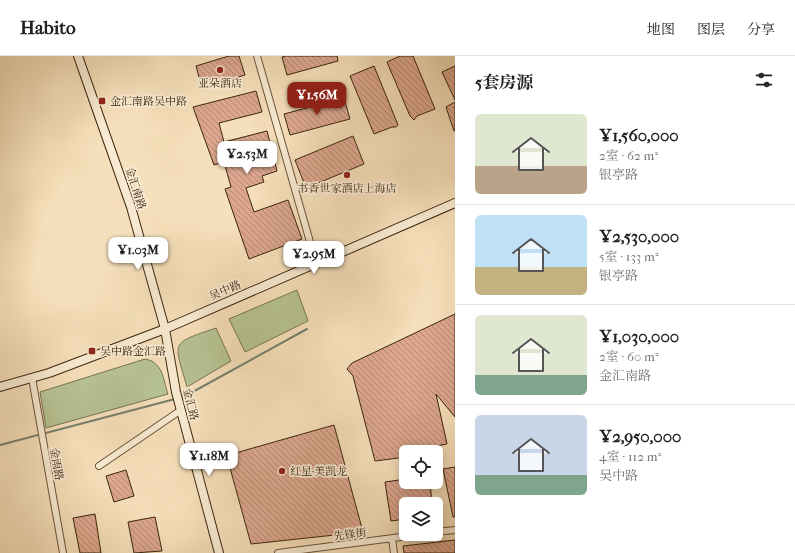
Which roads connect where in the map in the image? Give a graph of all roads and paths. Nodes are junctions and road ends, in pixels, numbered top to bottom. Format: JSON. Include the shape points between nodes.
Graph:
{"nodes":[{"id":1,"x":78,"y":56,"type":"edge"},
{"id":2,"x":257,"y":56,"type":"edge"},
{"id":3,"x":455,"y":204,"type":"edge"},
{"id":4,"x":316,"y":263,"type":"junction"},
{"id":5,"x":165,"y":328,"type":"junction"},
{"id":6,"x":32,"y":378,"type":"junction"},
{"id":7,"x":0,"y":387,"type":"edge"},
{"id":8,"x":181,"y":408,"type":"junction"},
{"id":9,"x":98,"y":466,"type":"dead end"},
{"id":10,"x":455,"y":530,"type":"edge"},
{"id":11,"x":443,"y":531,"type":"edge"},
{"id":12,"x":399,"y":537,"type":"edge"},
{"id":13,"x":392,"y":538,"type":"junction"},
{"id":14,"x":63,"y":553,"type":"edge"},
{"id":15,"x":219,"y":553,"type":"edge"},
{"id":16,"x":278,"y":553,"type":"edge"},
{"id":17,"x":394,"y":553,"type":"edge"}],
"edges":[{"from":1,"to":5,"type":"street","name":"金汇南路","via":[[131,207]]},
{"from":2,"to":4,"type":"street"},
{"from":3,"to":4,"type":"street","name":"吴中路"},
{"from":4,"to":5,"type":"street","name":"吴中路"},
{"from":5,"to":6,"type":"street","name":"吴中路"},
{"from":5,"to":8,"type":"street","name":"金汇路"},
{"from":6,"to":7,"type":"street","name":"吴中路"},
{"from":6,"to":14,"type":"street","name":"金雨路"},
{"from":8,"to":9,"type":"street"},
{"from":8,"to":15,"type":"street","name":"金汇路"},
{"from":10,"to":11,"type":"street"},
{"from":12,"to":13,"type":"street","name":"先锋街"},
{"from":13,"to":16,"type":"street","name":"先锋街"},
{"from":13,"to":17,"type":"street"}]}
